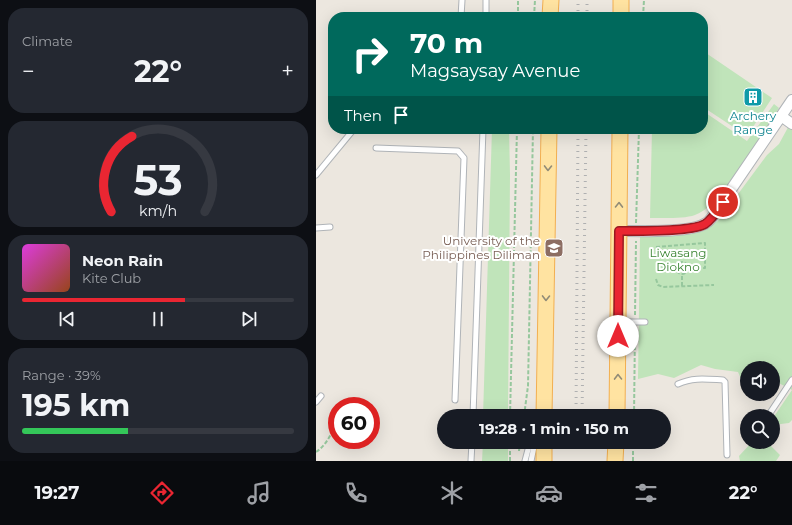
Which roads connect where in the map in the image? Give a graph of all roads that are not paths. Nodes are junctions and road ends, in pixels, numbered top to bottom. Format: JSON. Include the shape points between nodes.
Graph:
{"nodes":[{"id":1,"x":462,"y":0,"type":"edge"},
{"id":2,"x":486,"y":0,"type":"edge"},
{"id":3,"x":551,"y":0,"type":"edge"},
{"id":4,"x":621,"y":0,"type":"edge"},
{"id":5,"x":461,"y":12,"type":"edge"},
{"id":6,"x":486,"y":12,"type":"edge"},
{"id":7,"x":550,"y":12,"type":"edge"},
{"id":8,"x":621,"y":12,"type":"edge"},
{"id":9,"x":792,"y":100,"type":"edge"},
{"id":10,"x":781,"y":116,"type":"junction"},
{"id":11,"x":792,"y":124,"type":"edge"},
{"id":12,"x":350,"y":134,"type":"edge"},
{"id":13,"x":483,"y":134,"type":"edge"},
{"id":14,"x":620,"y":134,"type":"edge"},
{"id":15,"x":546,"y":135,"type":"edge"},
{"id":16,"x":376,"y":148,"type":"dead end"},
{"id":17,"x":316,"y":175,"type":"edge"},
{"id":18,"x":330,"y":227,"type":"dead end"},
{"id":19,"x":316,"y":228,"type":"edge"},
{"id":20,"x":619,"y":231,"type":"junction"},
{"id":21,"x":618,"y":322,"type":"junction"},
{"id":22,"x":645,"y":322,"type":"dead end"},
{"id":23,"x":792,"y":380,"type":"edge"},
{"id":24,"x":678,"y":384,"type":"dead end"},
{"id":25,"x":544,"y":387,"type":"junction"},
{"id":26,"x":321,"y":396,"type":"dead end"},
{"id":27,"x":455,"y":400,"type":"dead end"},
{"id":28,"x":316,"y":402,"type":"edge"},
{"id":29,"x":473,"y":409,"type":"edge"},
{"id":30,"x":539,"y":409,"type":"edge"},
{"id":31,"x":544,"y":409,"type":"edge"},
{"id":32,"x":617,"y":409,"type":"edge"},
{"id":33,"x":773,"y":409,"type":"edge"},
{"id":34,"x":472,"y":449,"type":"edge"},
{"id":35,"x":529,"y":449,"type":"edge"},
{"id":36,"x":533,"y":449,"type":"edge"},
{"id":37,"x":544,"y":449,"type":"edge"},
{"id":38,"x":616,"y":449,"type":"edge"},
{"id":39,"x":727,"y":455,"type":"dead end"},
{"id":40,"x":471,"y":461,"type":"edge"},
{"id":41,"x":526,"y":461,"type":"edge"},
{"id":42,"x":531,"y":461,"type":"edge"},
{"id":43,"x":544,"y":461,"type":"edge"},
{"id":44,"x":615,"y":461,"type":"edge"}],
"edges":[{"from":1,"to":5,"type":"lane"},
{"from":2,"to":6,"type":"lane"},
{"from":3,"to":7,"type":"main road"},
{"from":4,"to":8,"type":"main road"},
{"from":9,"to":10,"type":"street"},
{"from":10,"to":11,"type":"street"},
{"from":10,"to":20,"type":"street","via":[[706,224],[696,227]]},
{"from":12,"to":17,"type":"lane"},
{"from":13,"to":29,"type":"lane"},
{"from":20,"to":14,"type":"main road","one_way":true},
{"from":15,"to":25,"type":"main road","one_way":true},
{"from":16,"to":27,"type":"lane","via":[[458,151],[464,158]]},
{"from":18,"to":19,"type":"lane"},
{"from":20,"to":21,"type":"main road"},
{"from":21,"to":22,"type":"lane"},
{"from":32,"to":21,"type":"main road","one_way":true},
{"from":23,"to":33,"type":"lane"},
{"from":24,"to":39,"type":"lane","via":[[700,378],[725,382]]},
{"from":25,"to":30,"type":"lane"},
{"from":25,"to":31,"type":"main road"},
{"from":26,"to":28,"type":"lane"},
{"from":34,"to":40,"type":"lane"},
{"from":35,"to":41,"type":"lane"},
{"from":36,"to":42,"type":"lane"},
{"from":37,"to":43,"type":"main road"},
{"from":38,"to":44,"type":"main road"}]}
